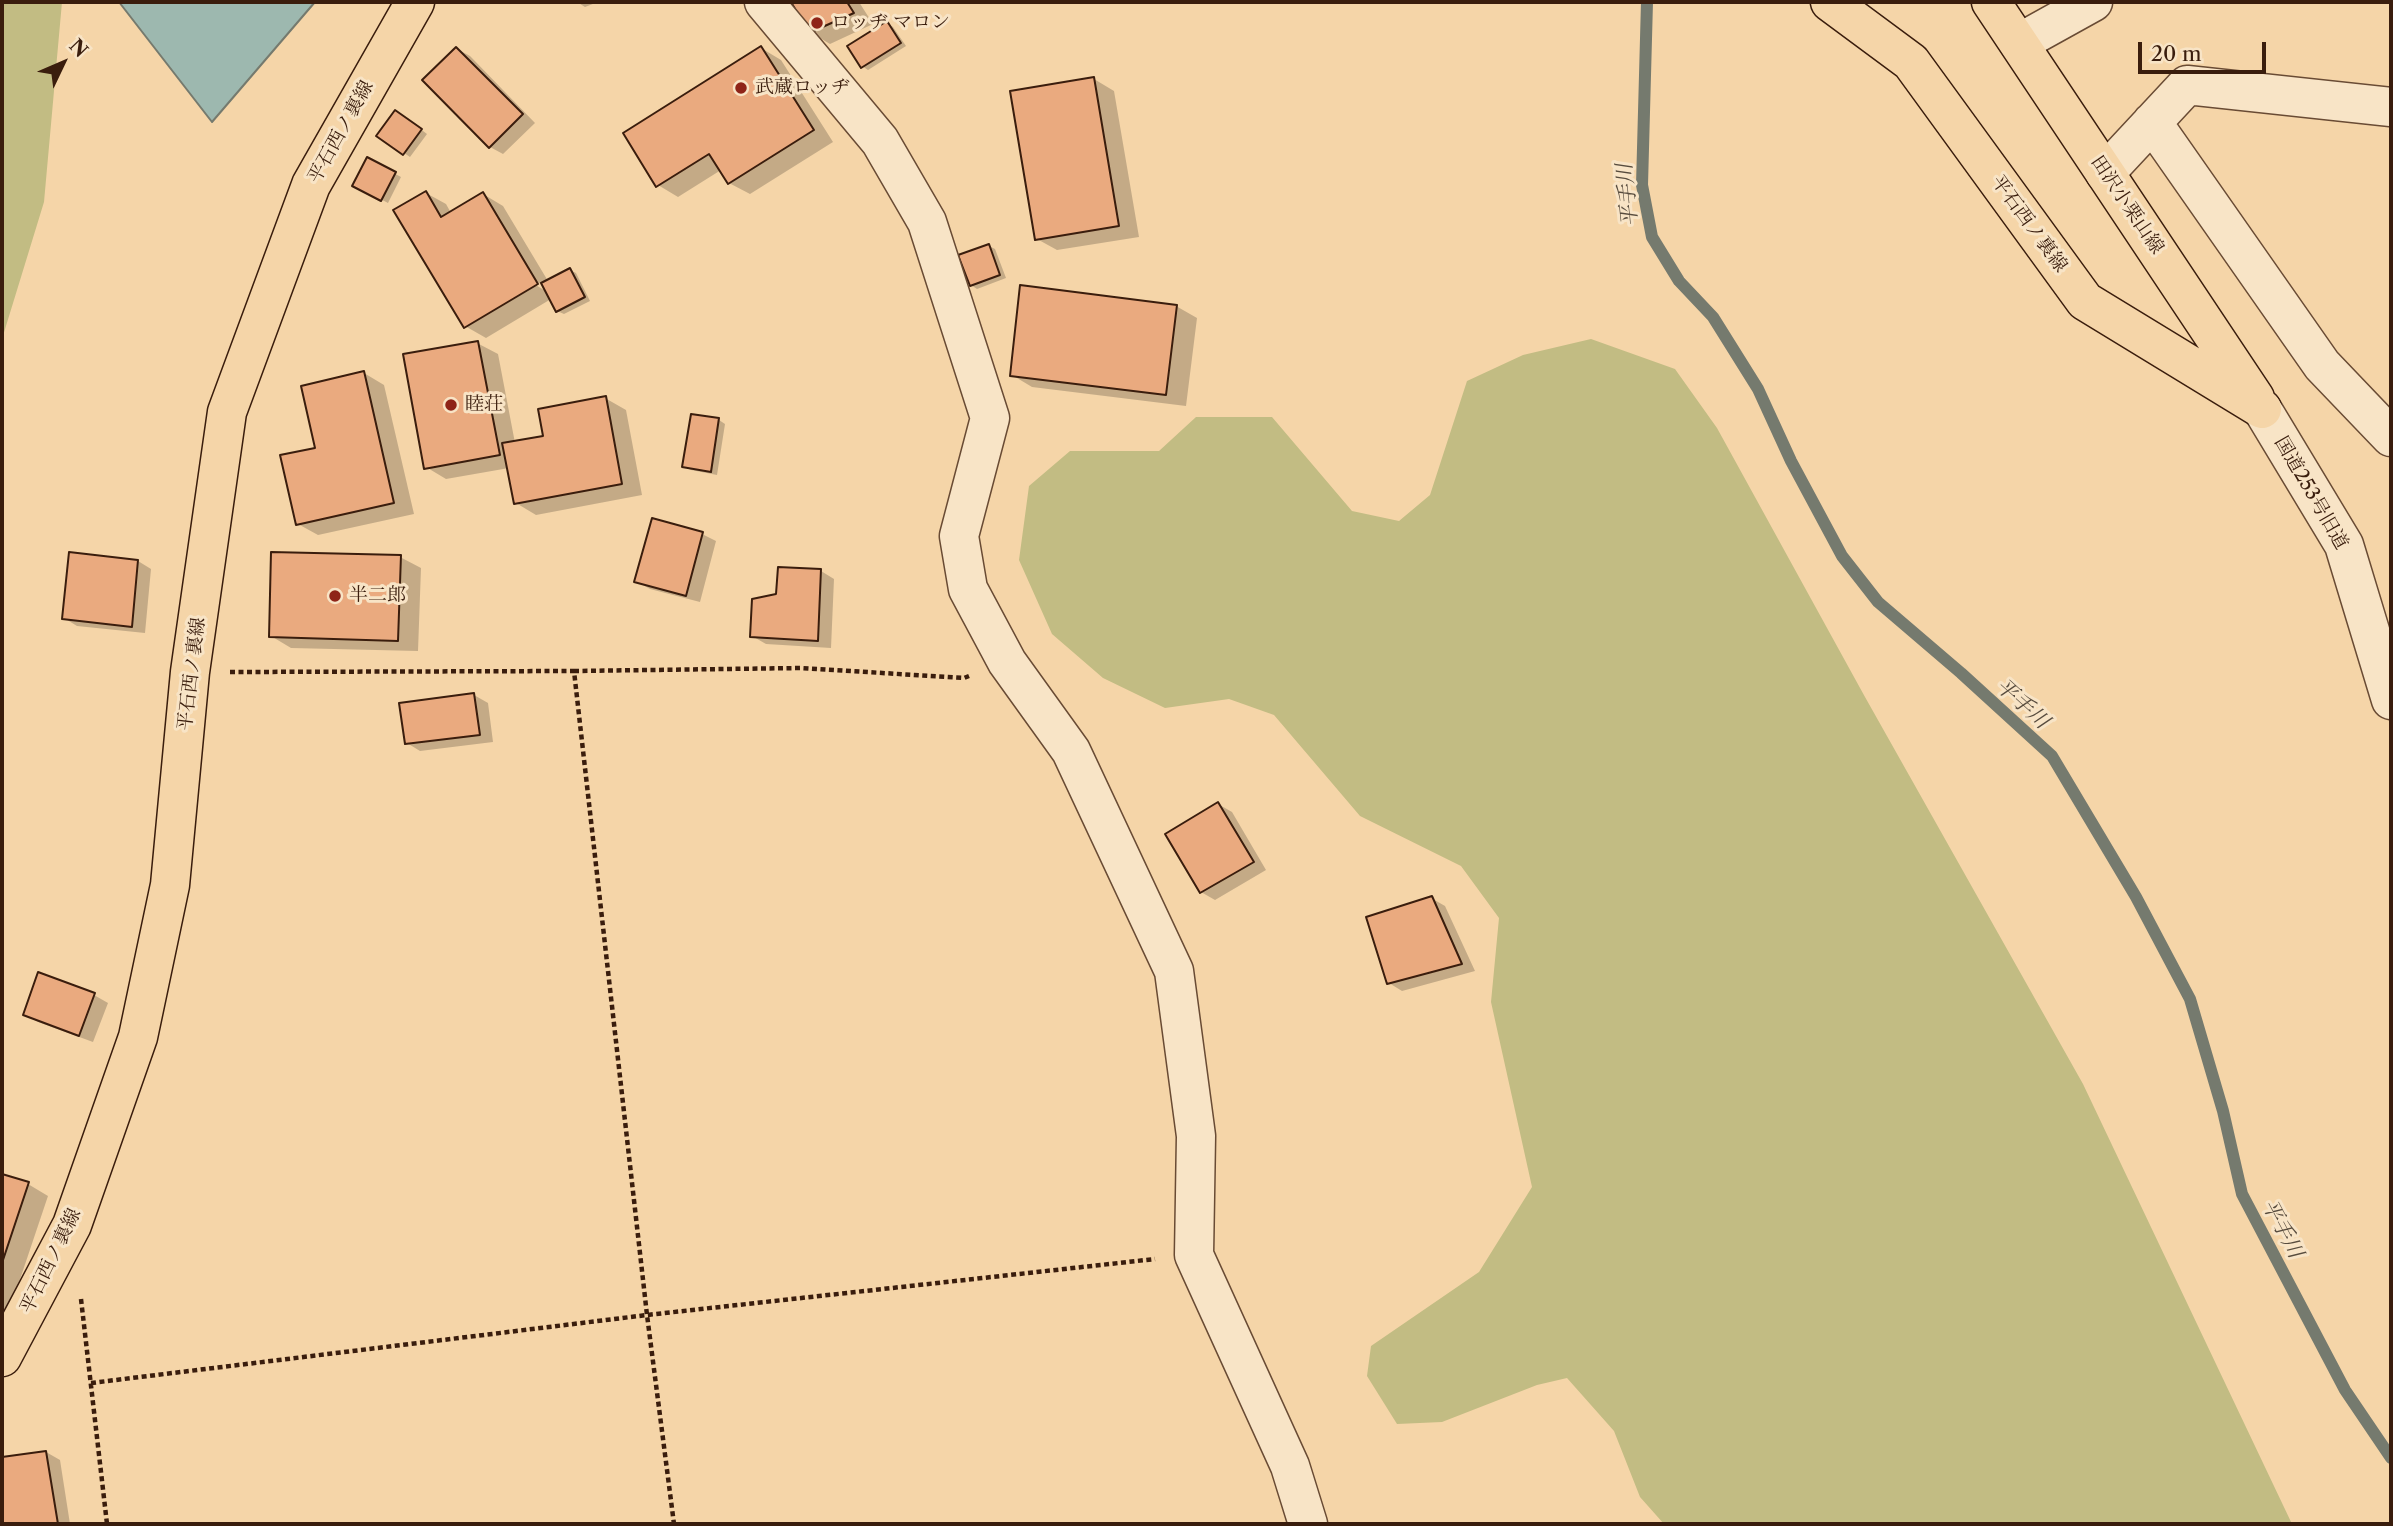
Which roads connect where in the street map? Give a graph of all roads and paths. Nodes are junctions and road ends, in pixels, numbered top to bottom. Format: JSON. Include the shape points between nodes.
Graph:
{"nodes":[{"id":1,"x":415,"y":2,"type":"edge"},
{"id":2,"x":764,"y":2,"type":"edge"},
{"id":3,"x":1829,"y":2,"type":"edge"},
{"id":4,"x":1991,"y":2,"type":"edge"},
{"id":5,"x":2093,"y":2,"type":"edge"},
{"id":6,"x":2019,"y":43,"type":"junction"},
{"id":7,"x":2391,"y":107,"type":"edge"},
{"id":8,"x":2152,"y":122,"type":"junction"},
{"id":9,"x":2105,"y":173,"type":"junction"},
{"id":10,"x":2262,"y":409,"type":"junction"},
{"id":11,"x":2391,"y":437,"type":"edge"},
{"id":12,"x":1007,"y":662,"type":"junction"},
{"id":13,"x":575,"y":671,"type":"junction"},
{"id":14,"x":190,"y":672,"type":"junction"},
{"id":15,"x":2391,"y":699,"type":"edge"},
{"id":16,"x":1194,"y":1255,"type":"junction"},
{"id":17,"x":80,"y":1291,"type":"dead end"},
{"id":18,"x":647,"y":1315,"type":"junction"},
{"id":19,"x":2,"y":1357,"type":"edge"},
{"id":20,"x":90,"y":1383,"type":"junction"},
{"id":21,"x":107,"y":1524,"type":"edge"},
{"id":22,"x":674,"y":1524,"type":"edge"},
{"id":23,"x":1308,"y":1524,"type":"edge"}],
"edges":[{"from":1,"to":14,"type":"main road","name":"平石西ノ裏線","via":[[311,185],[227,412]]},
{"from":2,"to":12,"type":"street","via":[[880,141],[927,222],[990,418],[959,536],[968,589]]},
{"from":3,"to":10,"type":"main road","name":"平石西ノ裏線","via":[[1911,62],[2085,301]]},
{"from":4,"to":6,"type":"main road","name":"田沢小栗山線"},
{"from":5,"to":6,"type":"street"},
{"from":6,"to":9,"type":"main road","name":"田沢小栗山線"},
{"from":7,"to":8,"type":"street","via":[[2187,85]]},
{"from":8,"to":9,"type":"street"},
{"from":8,"to":11,"type":"street","via":[[2322,365]]},
{"from":9,"to":10,"type":"main road","name":"田沢小栗山線"},
{"from":10,"to":15,"type":"street","name":"国道253号旧道","via":[[2344,545]]},
{"from":12,"to":13,"type":"path","via":[[964,678],[801,668]]},
{"from":12,"to":16,"type":"street","via":[[1071,751],[1174,971],[1196,1136]]},
{"from":13,"to":14,"type":"path"},
{"from":13,"to":18,"type":"path"},
{"from":14,"to":19,"type":"main road","name":"平石西ノ裏線","via":[[170,885],[138,1037],[72,1226]]},
{"from":16,"to":18,"type":"path"},
{"from":16,"to":23,"type":"street","via":[[1290,1466]]},
{"from":17,"to":20,"type":"path"},
{"from":18,"to":20,"type":"path"},
{"from":18,"to":22,"type":"path"},
{"from":20,"to":21,"type":"path"}]}
